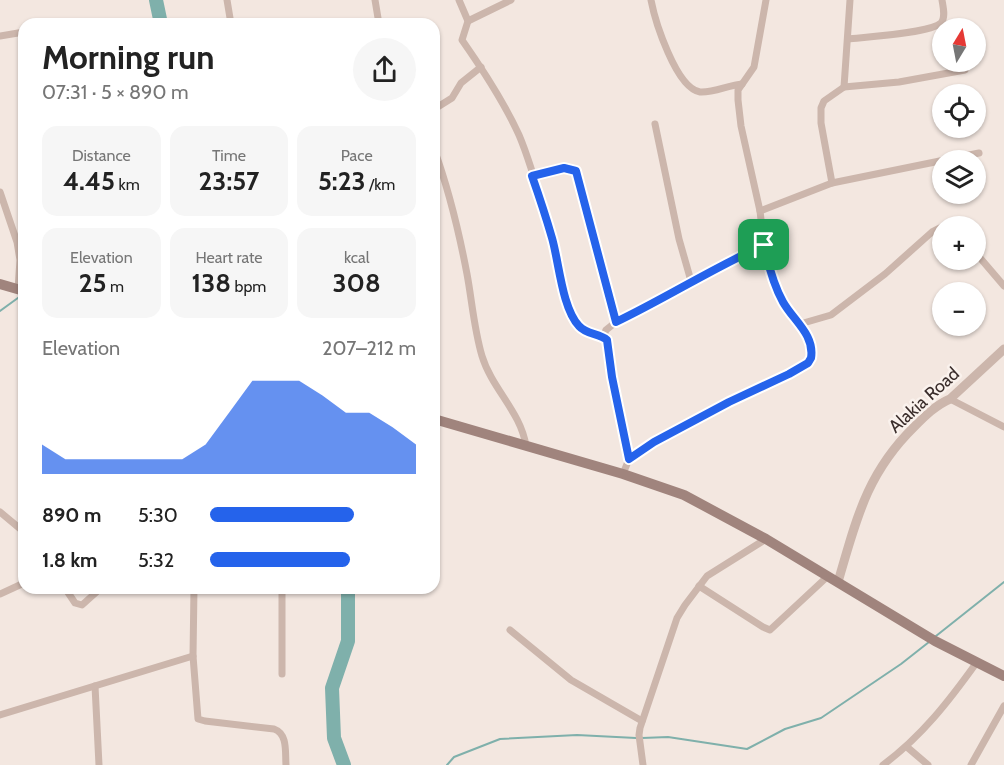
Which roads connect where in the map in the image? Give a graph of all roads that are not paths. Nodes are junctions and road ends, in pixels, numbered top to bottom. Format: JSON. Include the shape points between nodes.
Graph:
{"nodes":[{"id":1,"x":227,"y":0,"type":"edge"},
{"id":2,"x":375,"y":0,"type":"edge"},
{"id":3,"x":459,"y":0,"type":"edge"},
{"id":4,"x":510,"y":0,"type":"edge"},
{"id":5,"x":651,"y":0,"type":"edge"},
{"id":6,"x":765,"y":0,"type":"edge"},
{"id":7,"x":850,"y":0,"type":"edge"},
{"id":8,"x":942,"y":0,"type":"edge"},
{"id":9,"x":230,"y":18,"type":"edge"},
{"id":10,"x":378,"y":18,"type":"edge"},
{"id":11,"x":468,"y":21,"type":"junction"},
{"id":12,"x":18,"y":33,"type":"edge"},
{"id":13,"x":0,"y":36,"type":"edge"},
{"id":14,"x":848,"y":39,"type":"junction"},
{"id":15,"x":481,"y":67,"type":"junction"},
{"id":16,"x":954,"y":72,"type":"edge"},
{"id":17,"x":742,"y":84,"type":"junction"},
{"id":18,"x":844,"y":87,"type":"junction"},
{"id":19,"x":440,"y":106,"type":"edge"},
{"id":20,"x":655,"y":124,"type":"dead end"},
{"id":21,"x":932,"y":163,"type":"edge"},
{"id":22,"x":440,"y":167,"type":"edge"},
{"id":23,"x":532,"y":176,"type":"junction"},
{"id":24,"x":832,"y":183,"type":"junction"},
{"id":25,"x":0,"y":192,"type":"edge"},
{"id":26,"x":760,"y":211,"type":"junction"},
{"id":27,"x":932,"y":232,"type":"edge"},
{"id":28,"x":764,"y":245,"type":"junction"},
{"id":29,"x":18,"y":248,"type":"edge"},
{"id":30,"x":986,"y":265,"type":"edge"},
{"id":31,"x":691,"y":281,"type":"junction"},
{"id":32,"x":0,"y":284,"type":"edge"},
{"id":33,"x":1004,"y":286,"type":"edge"},
{"id":34,"x":18,"y":289,"type":"edge"},
{"id":35,"x":616,"y":322,"type":"junction"},
{"id":36,"x":800,"y":324,"type":"junction"},
{"id":37,"x":603,"y":337,"type":"junction"},
{"id":38,"x":1004,"y":349,"type":"edge"},
{"id":39,"x":950,"y":399,"type":"junction"},
{"id":40,"x":440,"y":421,"type":"edge"},
{"id":41,"x":1004,"y":427,"type":"edge"},
{"id":42,"x":526,"y":446,"type":"junction"},
{"id":43,"x":629,"y":459,"type":"junction"},
{"id":44,"x":623,"y":474,"type":"junction"},
{"id":45,"x":0,"y":512,"type":"edge"},
{"id":46,"x":18,"y":527,"type":"edge"},
{"id":47,"x":766,"y":539,"type":"junction"},
{"id":48,"x":828,"y":576,"type":"junction"},
{"id":49,"x":838,"y":582,"type":"junction"},
{"id":50,"x":18,"y":586,"type":"edge"},
{"id":51,"x":699,"y":586,"type":"junction"},
{"id":52,"x":0,"y":594,"type":"edge"},
{"id":53,"x":69,"y":594,"type":"edge"},
{"id":54,"x":94,"y":594,"type":"edge"},
{"id":55,"x":194,"y":594,"type":"edge"},
{"id":56,"x":282,"y":594,"type":"edge"},
{"id":57,"x":510,"y":630,"type":"dead end"},
{"id":58,"x":193,"y":656,"type":"junction"},
{"id":59,"x":977,"y":662,"type":"junction"},
{"id":60,"x":282,"y":674,"type":"dead end"},
{"id":61,"x":1004,"y":676,"type":"edge"},
{"id":62,"x":95,"y":686,"type":"junction"},
{"id":63,"x":1004,"y":706,"type":"edge"},
{"id":64,"x":1,"y":713,"type":"edge"},
{"id":65,"x":640,"y":728,"type":"junction"},
{"id":66,"x":907,"y":747,"type":"junction"},
{"id":67,"x":99,"y":765,"type":"edge"},
{"id":68,"x":286,"y":765,"type":"edge"},
{"id":69,"x":643,"y":765,"type":"edge"},
{"id":70,"x":883,"y":765,"type":"edge"},
{"id":71,"x":928,"y":765,"type":"edge"},
{"id":72,"x":971,"y":765,"type":"edge"}],
"edges":[{"from":1,"to":9,"type":"street"},
{"from":2,"to":10,"type":"street"},
{"from":3,"to":11,"type":"street"},
{"from":4,"to":11,"type":"street"},
{"from":5,"to":17,"type":"street","via":[[671,58],[695,90],[705,92]]},
{"from":6,"to":17,"type":"street","via":[[754,67]]},
{"from":7,"to":14,"type":"street"},
{"from":8,"to":14,"type":"street","via":[[944,16],[935,27]]},
{"from":11,"to":15,"type":"street","via":[[462,40]]},
{"from":12,"to":13,"type":"street"},
{"from":14,"to":18,"type":"street"},
{"from":15,"to":19,"type":"street"},
{"from":15,"to":23,"type":"street","via":[[519,135]]},
{"from":16,"to":18,"type":"street"},
{"from":17,"to":26,"type":"street","via":[[738,90],[741,126]]},
{"from":18,"to":24,"type":"street","via":[[821,108]]},
{"from":20,"to":31,"type":"street"},
{"from":21,"to":24,"type":"street"},
{"from":22,"to":42,"type":"street","via":[[483,359],[524,430]]},
{"from":23,"to":35,"type":"street","via":[[564,168],[576,171]]},
{"from":23,"to":37,"type":"street","via":[[552,237],[565,298],[577,325]]},
{"from":24,"to":26,"type":"street"},
{"from":25,"to":29,"type":"street"},
{"from":26,"to":28,"type":"street"},
{"from":27,"to":36,"type":"street","via":[[831,315]]},
{"from":28,"to":31,"type":"street"},
{"from":28,"to":36,"type":"street","via":[[783,303]]},
{"from":30,"to":33,"type":"street"},
{"from":31,"to":35,"type":"street"},
{"from":32,"to":34,"type":"main road"},
{"from":35,"to":37,"type":"street"},
{"from":36,"to":43,"type":"street","via":[[810,342],[808,363],[654,442]]},
{"from":37,"to":43,"type":"street","via":[[607,340]]},
{"from":38,"to":39,"type":"street","name":"Alakia Road"},
{"from":39,"to":41,"type":"street"},
{"from":39,"to":49,"type":"street","name":"Alakia Road","via":[[907,434],[873,479]]},
{"from":40,"to":42,"type":"main road"},
{"from":42,"to":44,"type":"main road"},
{"from":43,"to":44,"type":"street"},
{"from":44,"to":47,"type":"main road","via":[[684,495]]},
{"from":45,"to":46,"type":"street"},
{"from":47,"to":48,"type":"main road"},
{"from":47,"to":51,"type":"street","via":[[716,570]]},
{"from":48,"to":49,"type":"main road"},
{"from":48,"to":51,"type":"street","via":[[770,630]]},
{"from":49,"to":59,"type":"main road","via":[[931,639]]},
{"from":50,"to":52,"type":"street"},
{"from":51,"to":65,"type":"street","via":[[670,634]]},
{"from":53,"to":54,"type":"street","via":[[82,605]]},
{"from":55,"to":58,"type":"street"},
{"from":56,"to":60,"type":"street"},
{"from":57,"to":65,"type":"street","via":[[571,680]]},
{"from":58,"to":62,"type":"street"},
{"from":58,"to":68,"type":"street","via":[[198,718],[281,731]]},
{"from":59,"to":61,"type":"main road"},
{"from":59,"to":66,"type":"street","via":[[945,707]]},
{"from":62,"to":64,"type":"street"},
{"from":62,"to":67,"type":"street"},
{"from":63,"to":72,"type":"street"},
{"from":65,"to":69,"type":"street"},
{"from":66,"to":70,"type":"street"},
{"from":66,"to":71,"type":"street"}]}
